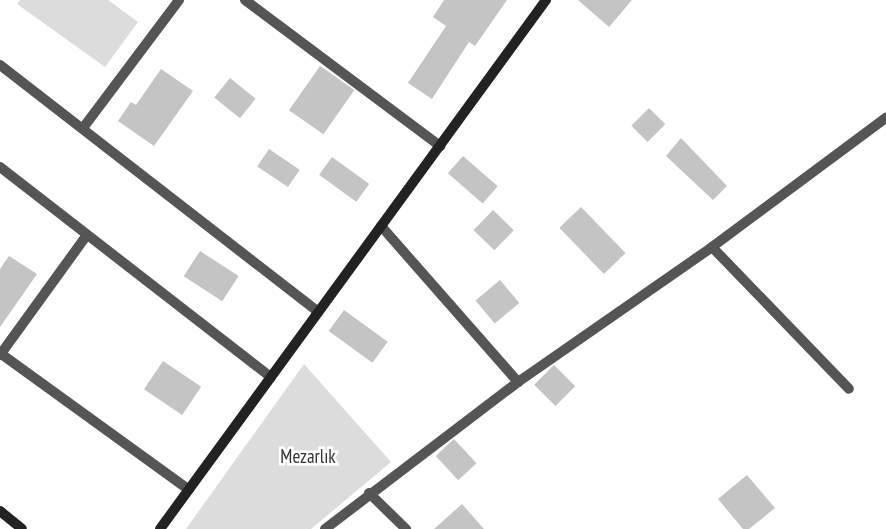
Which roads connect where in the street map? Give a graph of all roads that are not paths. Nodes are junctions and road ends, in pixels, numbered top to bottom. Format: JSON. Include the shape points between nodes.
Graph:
{"nodes":[{"id":1,"x":179,"y":0,"type":"edge"},
{"id":2,"x":245,"y":0,"type":"edge"},
{"id":3,"x":546,"y":0,"type":"edge"},
{"id":4,"x":0,"y":65,"type":"edge"},
{"id":5,"x":886,"y":118,"type":"edge"},
{"id":6,"x":83,"y":128,"type":"junction"},
{"id":7,"x":440,"y":146,"type":"junction"},
{"id":8,"x":0,"y":167,"type":"edge"},
{"id":9,"x":382,"y":226,"type":"junction"},
{"id":10,"x":87,"y":235,"type":"junction"},
{"id":11,"x":712,"y":247,"type":"junction"},
{"id":12,"x":318,"y":312,"type":"junction"},
{"id":13,"x":0,"y":354,"type":"edge"},
{"id":14,"x":271,"y":377,"type":"junction"},
{"id":15,"x":518,"y":382,"type":"junction"},
{"id":16,"x":849,"y":389,"type":"dead end"},
{"id":17,"x":189,"y":490,"type":"junction"},
{"id":18,"x":368,"y":493,"type":"junction"},
{"id":19,"x":0,"y":512,"type":"edge"},
{"id":20,"x":22,"y":529,"type":"edge"},
{"id":21,"x":160,"y":529,"type":"edge"},
{"id":22,"x":325,"y":529,"type":"edge"},
{"id":23,"x":406,"y":529,"type":"edge"}],
"edges":[{"from":1,"to":6,"type":"street"},
{"from":2,"to":7,"type":"street"},
{"from":3,"to":7,"type":"street"},
{"from":4,"to":6,"type":"street"},
{"from":5,"to":11,"type":"street"},
{"from":6,"to":12,"type":"street"},
{"from":7,"to":9,"type":"street"},
{"from":8,"to":10,"type":"street"},
{"from":9,"to":12,"type":"street"},
{"from":9,"to":15,"type":"street"},
{"from":10,"to":13,"type":"street"},
{"from":10,"to":14,"type":"street"},
{"from":11,"to":15,"type":"street"},
{"from":11,"to":16,"type":"street"},
{"from":12,"to":14,"type":"street"},
{"from":13,"to":17,"type":"street"},
{"from":14,"to":17,"type":"street"},
{"from":15,"to":18,"type":"street"},
{"from":17,"to":21,"type":"street"},
{"from":18,"to":22,"type":"street"},
{"from":18,"to":23,"type":"street"},
{"from":19,"to":20,"type":"street"}]}
